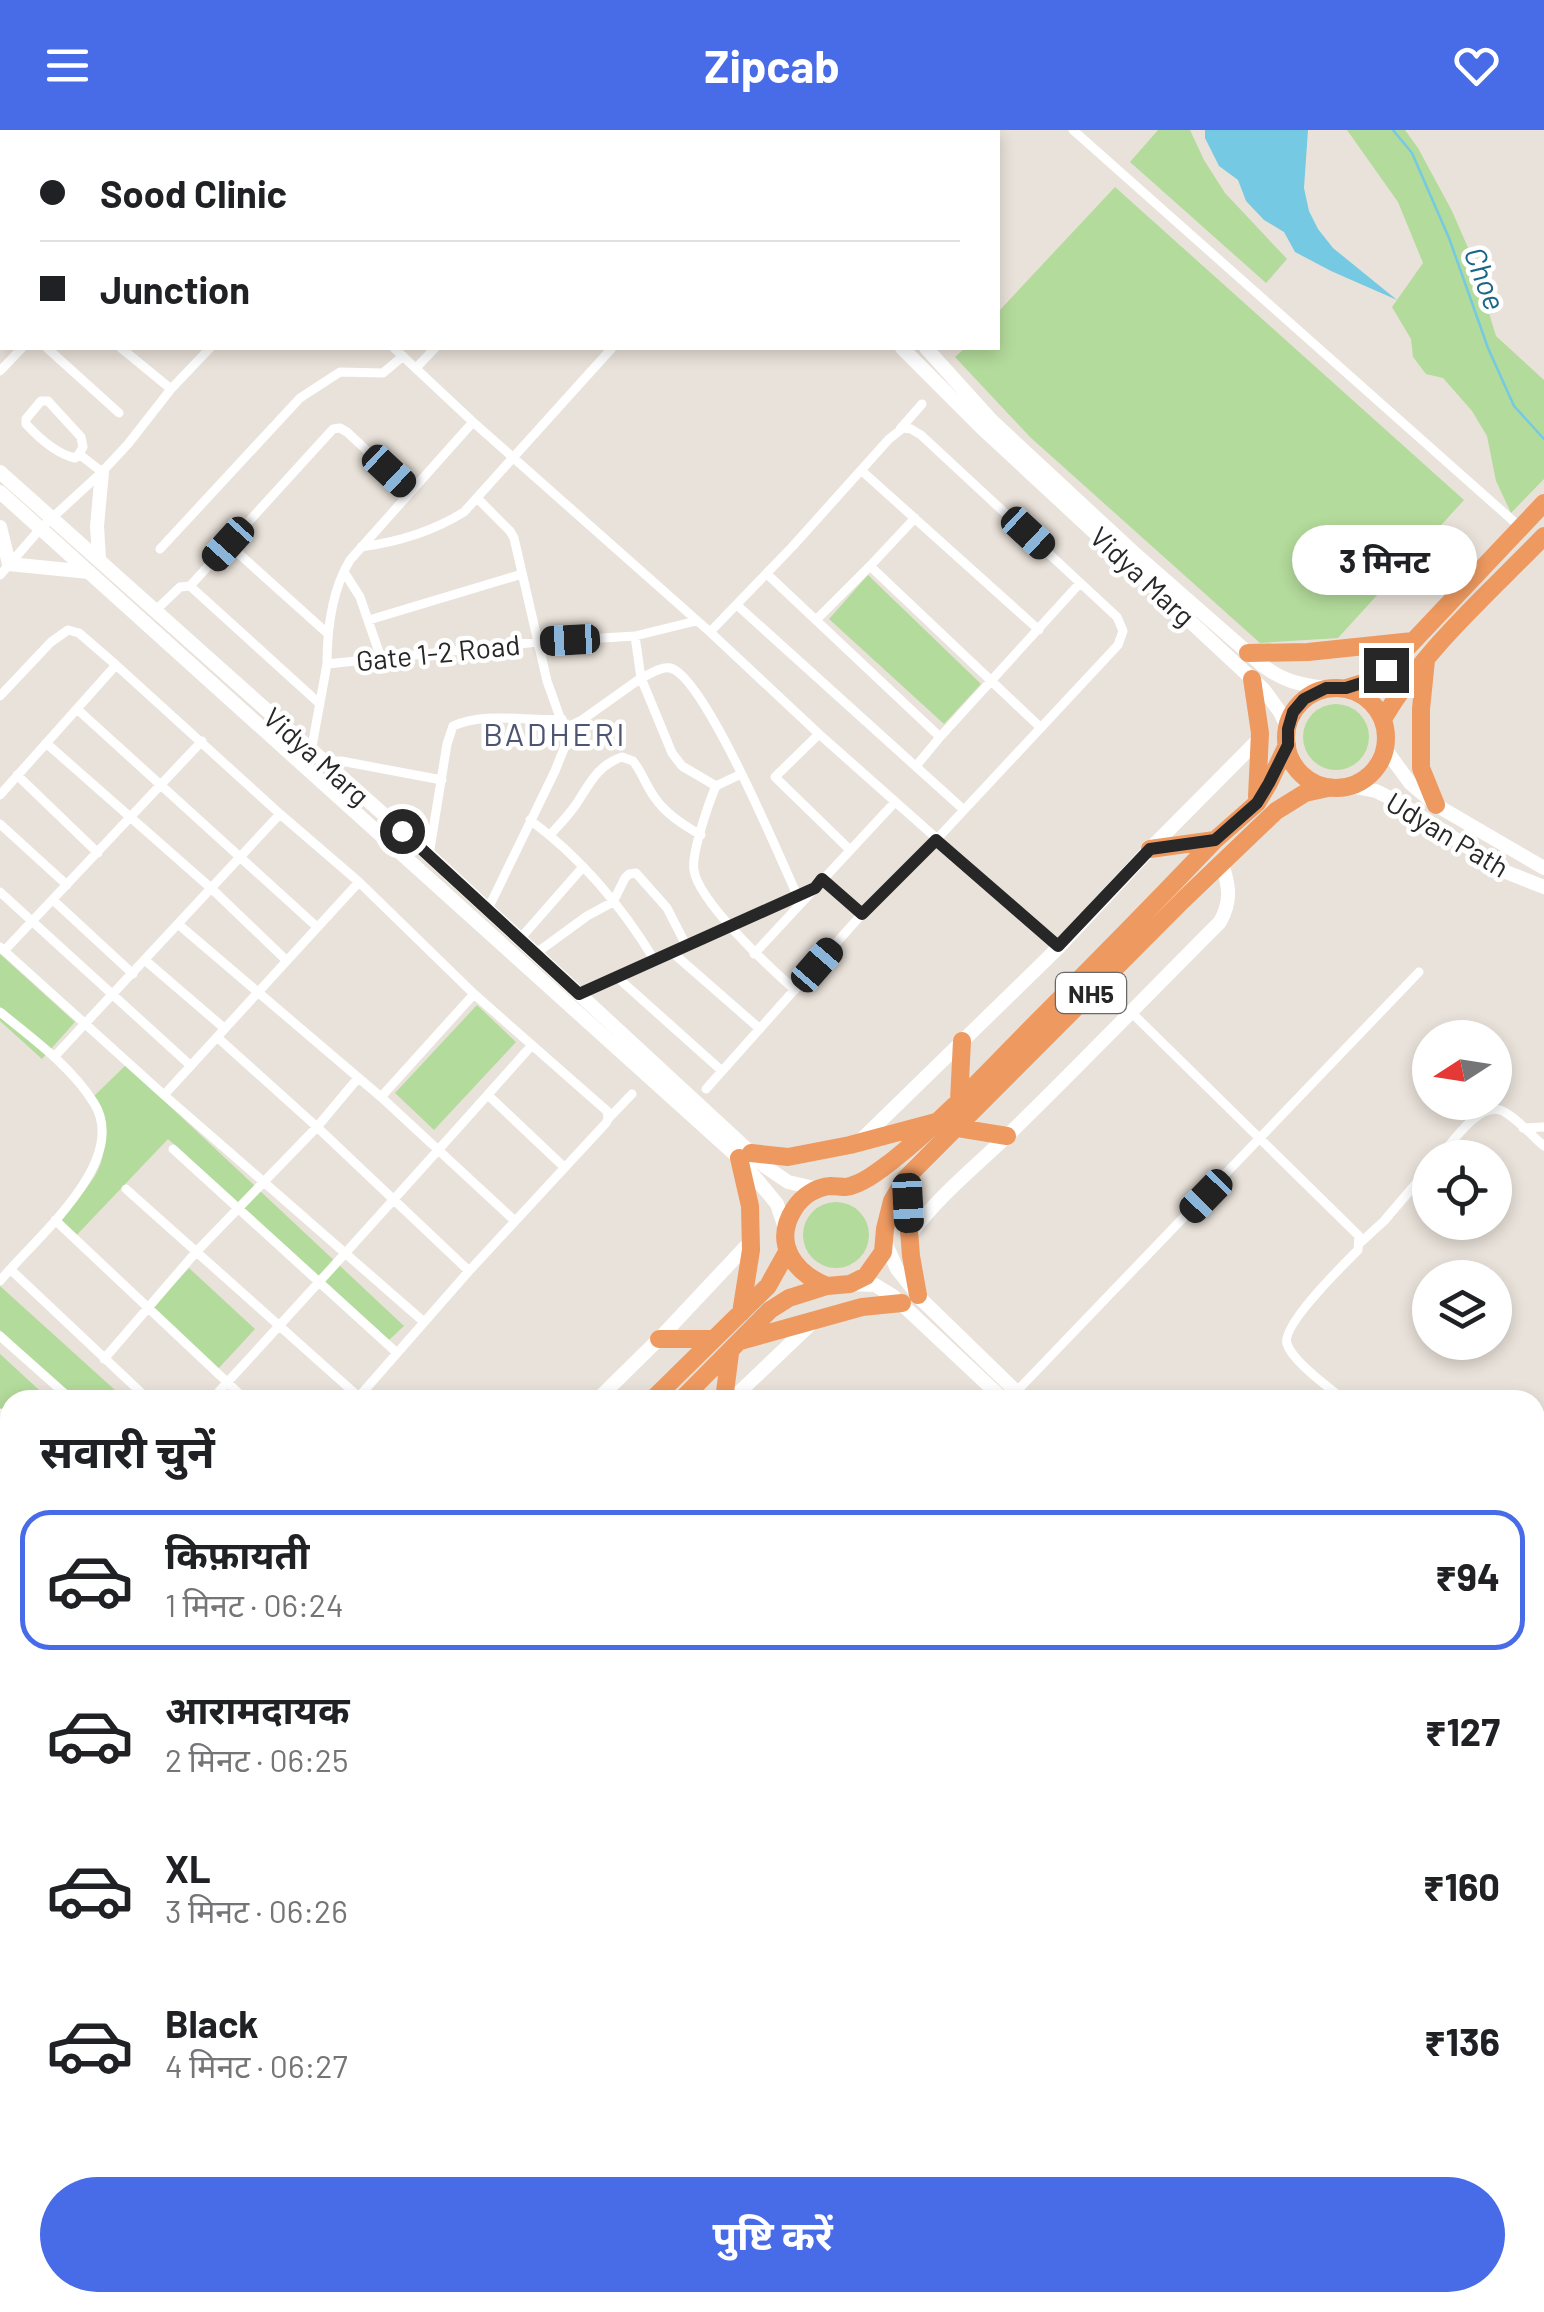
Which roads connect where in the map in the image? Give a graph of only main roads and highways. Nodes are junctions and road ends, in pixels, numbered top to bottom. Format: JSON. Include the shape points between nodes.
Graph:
{"nodes":[{"id":1,"x":904,"y":350,"type":"edge"},
{"id":2,"x":928,"y":350,"type":"edge"},
{"id":3,"x":0,"y":472,"type":"edge"},
{"id":4,"x":102,"y":472,"type":"road end"},
{"id":5,"x":0,"y":492,"type":"edge"},
{"id":6,"x":1544,"y":503,"type":"edge"},
{"id":7,"x":46,"y":522,"type":"junction"},
{"id":8,"x":0,"y":527,"type":"edge"},
{"id":9,"x":1544,"y":536,"type":"edge"},
{"id":10,"x":94,"y":566,"type":"junction"},
{"id":11,"x":5,"y":569,"type":"edge"},
{"id":12,"x":1414,"y":641,"type":"junction"},
{"id":13,"x":1248,"y":653,"type":"junction"},
{"id":14,"x":1426,"y":660,"type":"junction"},
{"id":15,"x":1252,"y":678,"type":"junction"},
{"id":16,"x":1326,"y":688,"type":"junction"},
{"id":17,"x":1346,"y":688,"type":"junction"},
{"id":18,"x":1382,"y":719,"type":"junction"},
{"id":19,"x":1288,"y":737,"type":"junction"},
{"id":20,"x":1260,"y":738,"type":"junction"},
{"id":21,"x":1386,"y":750,"type":"junction"},
{"id":22,"x":1350,"y":786,"type":"junction"},
{"id":23,"x":1328,"y":788,"type":"junction"},
{"id":24,"x":1257,"y":803,"type":"junction"},
{"id":25,"x":1436,"y":805,"type":"junction"},
{"id":26,"x":1215,"y":840,"type":"junction"},
{"id":27,"x":1150,"y":849,"type":"junction"},
{"id":28,"x":1222,"y":863,"type":"junction"},
{"id":29,"x":1544,"y":868,"type":"edge"},
{"id":30,"x":1544,"y":887,"type":"edge"},
{"id":31,"x":962,"y":1041,"type":"junction"},
{"id":32,"x":959,"y":1101,"type":"junction"},
{"id":33,"x":939,"y":1121,"type":"junction"},
{"id":34,"x":958,"y":1128,"type":"junction"},
{"id":35,"x":1007,"y":1136,"type":"junction"},
{"id":36,"x":858,"y":1142,"type":"junction"},
{"id":37,"x":745,"y":1155,"type":"junction"},
{"id":38,"x":905,"y":1179,"type":"junction"},
{"id":39,"x":818,"y":1189,"type":"junction"},
{"id":40,"x":910,"y":1235,"type":"junction"},
{"id":41,"x":885,"y":1236,"type":"junction"},
{"id":42,"x":787,"y":1241,"type":"junction"},
{"id":43,"x":750,"y":1242,"type":"junction"},
{"id":44,"x":850,"y":1284,"type":"junction"},
{"id":45,"x":827,"y":1286,"type":"junction"},
{"id":46,"x":910,"y":1299,"type":"junction"},
{"id":47,"x":741,"y":1313,"type":"junction"},
{"id":48,"x":814,"y":1321,"type":"junction"},
{"id":49,"x":659,"y":1339,"type":"junction"},
{"id":50,"x":714,"y":1339,"type":"junction"},
{"id":51,"x":735,"y":1347,"type":"junction"},
{"id":52,"x":607,"y":1390,"type":"edge"},
{"id":53,"x":662,"y":1390,"type":"edge"},
{"id":54,"x":692,"y":1390,"type":"edge"},
{"id":55,"x":729,"y":1390,"type":"edge"},
{"id":56,"x":739,"y":1390,"type":"edge"},
{"id":57,"x":1008,"y":1390,"type":"edge"}],
"edges":[{"from":1,"to":15,"type":"main road","name":"Vidya Marg"},
{"from":2,"to":13,"type":"main road","name":"Vidya Marg","via":[[992,420]]},
{"from":3,"to":7,"type":"main road","name":"Vidya Marg"},
{"from":4,"to":10,"type":"main road"},
{"from":5,"to":7,"type":"main road","name":"Vidya Marg"},
{"from":6,"to":12,"type":"highway"},
{"from":7,"to":10,"type":"main road","name":"Vidya Marg"},
{"from":8,"to":11,"type":"main road"},
{"from":9,"to":14,"type":"highway"},
{"from":10,"to":11,"type":"main road"},
{"from":10,"to":37,"type":"main road","name":"Vidya Marg"},
{"from":10,"to":37,"type":"main road","name":"Vidya Marg","via":[[156,611],[429,855]]},
{"from":12,"to":13,"type":"highway"},
{"from":12,"to":17,"type":"highway","via":[[1386,670]]},
{"from":13,"to":16,"type":"main road","name":"Vidya Marg","via":[[1279,678]]},
{"from":14,"to":18,"type":"highway"},
{"from":14,"to":25,"type":"highway","via":[[1421,768]]},
{"from":15,"to":19,"type":"main road","name":"Vidya Marg","via":[[1280,712]]},
{"from":15,"to":20,"type":"highway"},
{"from":16,"to":17,"type":"highway"},
{"from":16,"to":19,"type":"highway","number":"NH5","via":[[1293,712]]},
{"from":17,"to":18,"type":"highway","via":[[1374,704]]},
{"from":18,"to":21,"type":"highway"},
{"from":19,"to":23,"type":"highway","via":[[1291,760],[1309,780]]},
{"from":19,"to":24,"type":"highway","name":"NH5","number":"NH5"},
{"from":20,"to":24,"type":"highway"},
{"from":20,"to":27,"type":"main road"},
{"from":21,"to":22,"type":"highway","via":[[1366,778]]},
{"from":21,"to":25,"type":"main road","name":"Udyan Path"},
{"from":22,"to":23,"type":"highway","number":"NH5"},
{"from":22,"to":30,"type":"main road","name":"Udyan Path","via":[[1376,790],[1506,872]]},
{"from":23,"to":28,"type":"highway","number":"NH5","via":[[1305,793],[1276,812]]},
{"from":24,"to":26,"type":"highway","name":"NH5","number":"NH5"},
{"from":25,"to":29,"type":"main road","name":"Udyan Path"},
{"from":26,"to":27,"type":"highway"},
{"from":26,"to":32,"type":"highway","name":"NH5","number":"NH5"},
{"from":27,"to":31,"type":"main road"},
{"from":28,"to":34,"type":"highway","number":"NH5"},
{"from":28,"to":35,"type":"main road","via":[[1230,896],[1220,922]]},
{"from":31,"to":32,"type":"highway"},
{"from":31,"to":36,"type":"main road"},
{"from":32,"to":33,"type":"highway","name":"NH5","number":"NH5"},
{"from":33,"to":36,"type":"highway"},
{"from":33,"to":39,"type":"highway","name":"NH5","number":"NH5","via":[[867,1178]]},
{"from":34,"to":35,"type":"highway"},
{"from":34,"to":38,"type":"highway","number":"NH5"},
{"from":35,"to":40,"type":"main road"},
{"from":36,"to":37,"type":"highway","via":[[788,1157]]},
{"from":37,"to":39,"type":"main road","name":"Vidya Marg","via":[[788,1182]]},
{"from":37,"to":42,"type":"main road","name":"Vidya Marg","via":[[777,1204]]},
{"from":37,"to":43,"type":"highway"},
{"from":38,"to":40,"type":"highway"},
{"from":38,"to":41,"type":"highway","number":"NH5"},
{"from":39,"to":42,"type":"highway","via":[[792,1211]]},
{"from":40,"to":46,"type":"highway"},
{"from":41,"to":44,"type":"highway","number":"NH5","via":[[880,1259]]},
{"from":41,"to":46,"type":"main road"},
{"from":42,"to":45,"type":"highway","via":[[790,1258],[808,1278]]},
{"from":42,"to":47,"type":"highway","via":[[768,1286]]},
{"from":43,"to":47,"type":"highway"},
{"from":43,"to":49,"type":"main road"},
{"from":44,"to":45,"type":"highway"},
{"from":44,"to":46,"type":"main road","via":[[875,1285]]},
{"from":45,"to":51,"type":"highway","via":[[770,1310]]},
{"from":46,"to":48,"type":"highway"},
{"from":46,"to":57,"type":"main road"},
{"from":47,"to":50,"type":"highway"},
{"from":48,"to":51,"type":"highway"},
{"from":48,"to":56,"type":"main road"},
{"from":49,"to":50,"type":"highway"},
{"from":49,"to":52,"type":"main road"},
{"from":50,"to":53,"type":"highway"},
{"from":51,"to":54,"type":"highway"},
{"from":51,"to":55,"type":"highway"}]}
